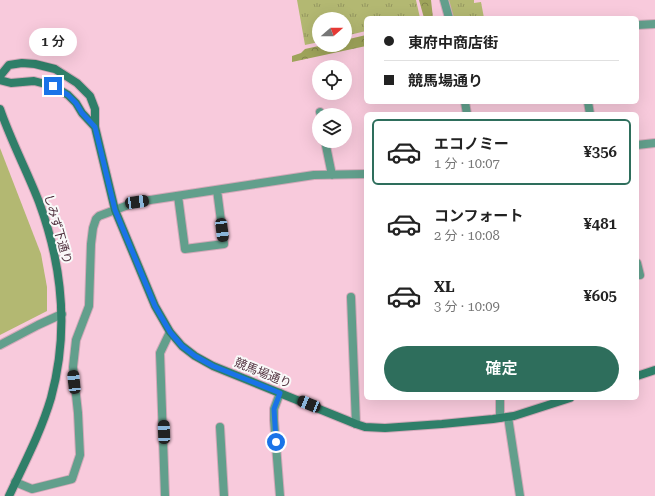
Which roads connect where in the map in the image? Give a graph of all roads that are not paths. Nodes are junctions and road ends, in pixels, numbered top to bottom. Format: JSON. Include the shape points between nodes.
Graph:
{"nodes":[{"id":1,"x":444,"y":0,"type":"edge"},
{"id":2,"x":448,"y":16,"type":"edge"},
{"id":3,"x":655,"y":24,"type":"edge"},
{"id":4,"x":639,"y":25,"type":"edge"},
{"id":5,"x":0,"y":76,"type":"edge"},
{"id":6,"x":0,"y":80,"type":"edge"},
{"id":7,"x":0,"y":110,"type":"edge"},
{"id":8,"x":95,"y":127,"type":"junction"},
{"id":9,"x":655,"y":143,"type":"edge"},
{"id":10,"x":639,"y":146,"type":"edge"},
{"id":11,"x":327,"y":148,"type":"edge"},
{"id":12,"x":364,"y":174,"type":"edge"},
{"id":13,"x":332,"y":175,"type":"junction"},
{"id":14,"x":217,"y":190,"type":"junction"},
{"id":15,"x":178,"y":196,"type":"junction"},
{"id":16,"x":115,"y":210,"type":"junction"},
{"id":17,"x":639,"y":271,"type":"edge"},
{"id":18,"x":640,"y":275,"type":"dead end"},
{"id":19,"x":351,"y":297,"type":"dead end"},
{"id":20,"x":62,"y":314,"type":"junction"},
{"id":21,"x":170,"y":332,"type":"junction"},
{"id":22,"x":0,"y":345,"type":"edge"},
{"id":23,"x":655,"y":370,"type":"edge"},
{"id":24,"x":639,"y":375,"type":"edge"},
{"id":25,"x":280,"y":393,"type":"junction"},
{"id":26,"x":500,"y":400,"type":"edge"},
{"id":27,"x":564,"y":400,"type":"edge"},
{"id":28,"x":504,"y":418,"type":"junction"},
{"id":29,"x":356,"y":424,"type":"junction"},
{"id":30,"x":220,"y":427,"type":"dead end"},
{"id":31,"x":15,"y":482,"type":"junction"},
{"id":32,"x":9,"y":496,"type":"edge"},
{"id":33,"x":166,"y":496,"type":"edge"},
{"id":34,"x":224,"y":496,"type":"edge"},
{"id":35,"x":280,"y":496,"type":"edge"},
{"id":36,"x":520,"y":496,"type":"edge"}],
"edges":[{"from":1,"to":2,"type":"street"},
{"from":3,"to":4,"type":"street"},
{"from":5,"to":8,"type":"street","name":"競馬場通り","via":[[9,65],[22,63],[55,69],[77,83],[90,96],[95,109]]},
{"from":6,"to":8,"type":"street","name":"競馬場通り","via":[[11,83],[34,81],[53,86],[68,95]]},
{"from":7,"to":20,"type":"street","name":"しみず下通り","via":[[39,203],[53,247],[59,276]]},
{"from":8,"to":16,"type":"street","name":"競馬場通り"},
{"from":9,"to":10,"type":"street"},
{"from":11,"to":13,"type":"street"},
{"from":12,"to":13,"type":"street"},
{"from":13,"to":14,"type":"street","via":[[314,175]]},
{"from":14,"to":15,"type":"street"},
{"from":14,"to":15,"type":"street","via":[[224,244],[185,250]]},
{"from":15,"to":16,"type":"street","via":[[137,202]]},
{"from":16,"to":21,"type":"street","name":"競馬場通り","via":[[155,306]]},
{"from":16,"to":31,"type":"street","via":[[99,216],[92,228],[90,306],[76,340],[73,367],[80,455],[72,479],[32,489]]},
{"from":17,"to":18,"type":"street"},
{"from":19,"to":29,"type":"street"},
{"from":20,"to":22,"type":"street"},
{"from":20,"to":31,"type":"street","name":"しみず下通り","via":[[58,368],[50,400],[40,430]]},
{"from":21,"to":25,"type":"street","name":"競馬場通り","via":[[182,346],[213,366]]},
{"from":21,"to":33,"type":"street","via":[[160,353]]},
{"from":23,"to":24,"type":"street"},
{"from":25,"to":29,"type":"street","name":"競馬場通り"},
{"from":25,"to":35,"type":"street","via":[[274,409]]},
{"from":26,"to":28,"type":"street"},
{"from":27,"to":28,"type":"street","name":"競馬場通り"},
{"from":28,"to":29,"type":"street","name":"競馬場通り","via":[[385,428]]},
{"from":28,"to":36,"type":"street"},
{"from":30,"to":34,"type":"street"},
{"from":31,"to":32,"type":"street","name":"しみず下通り"}]}
